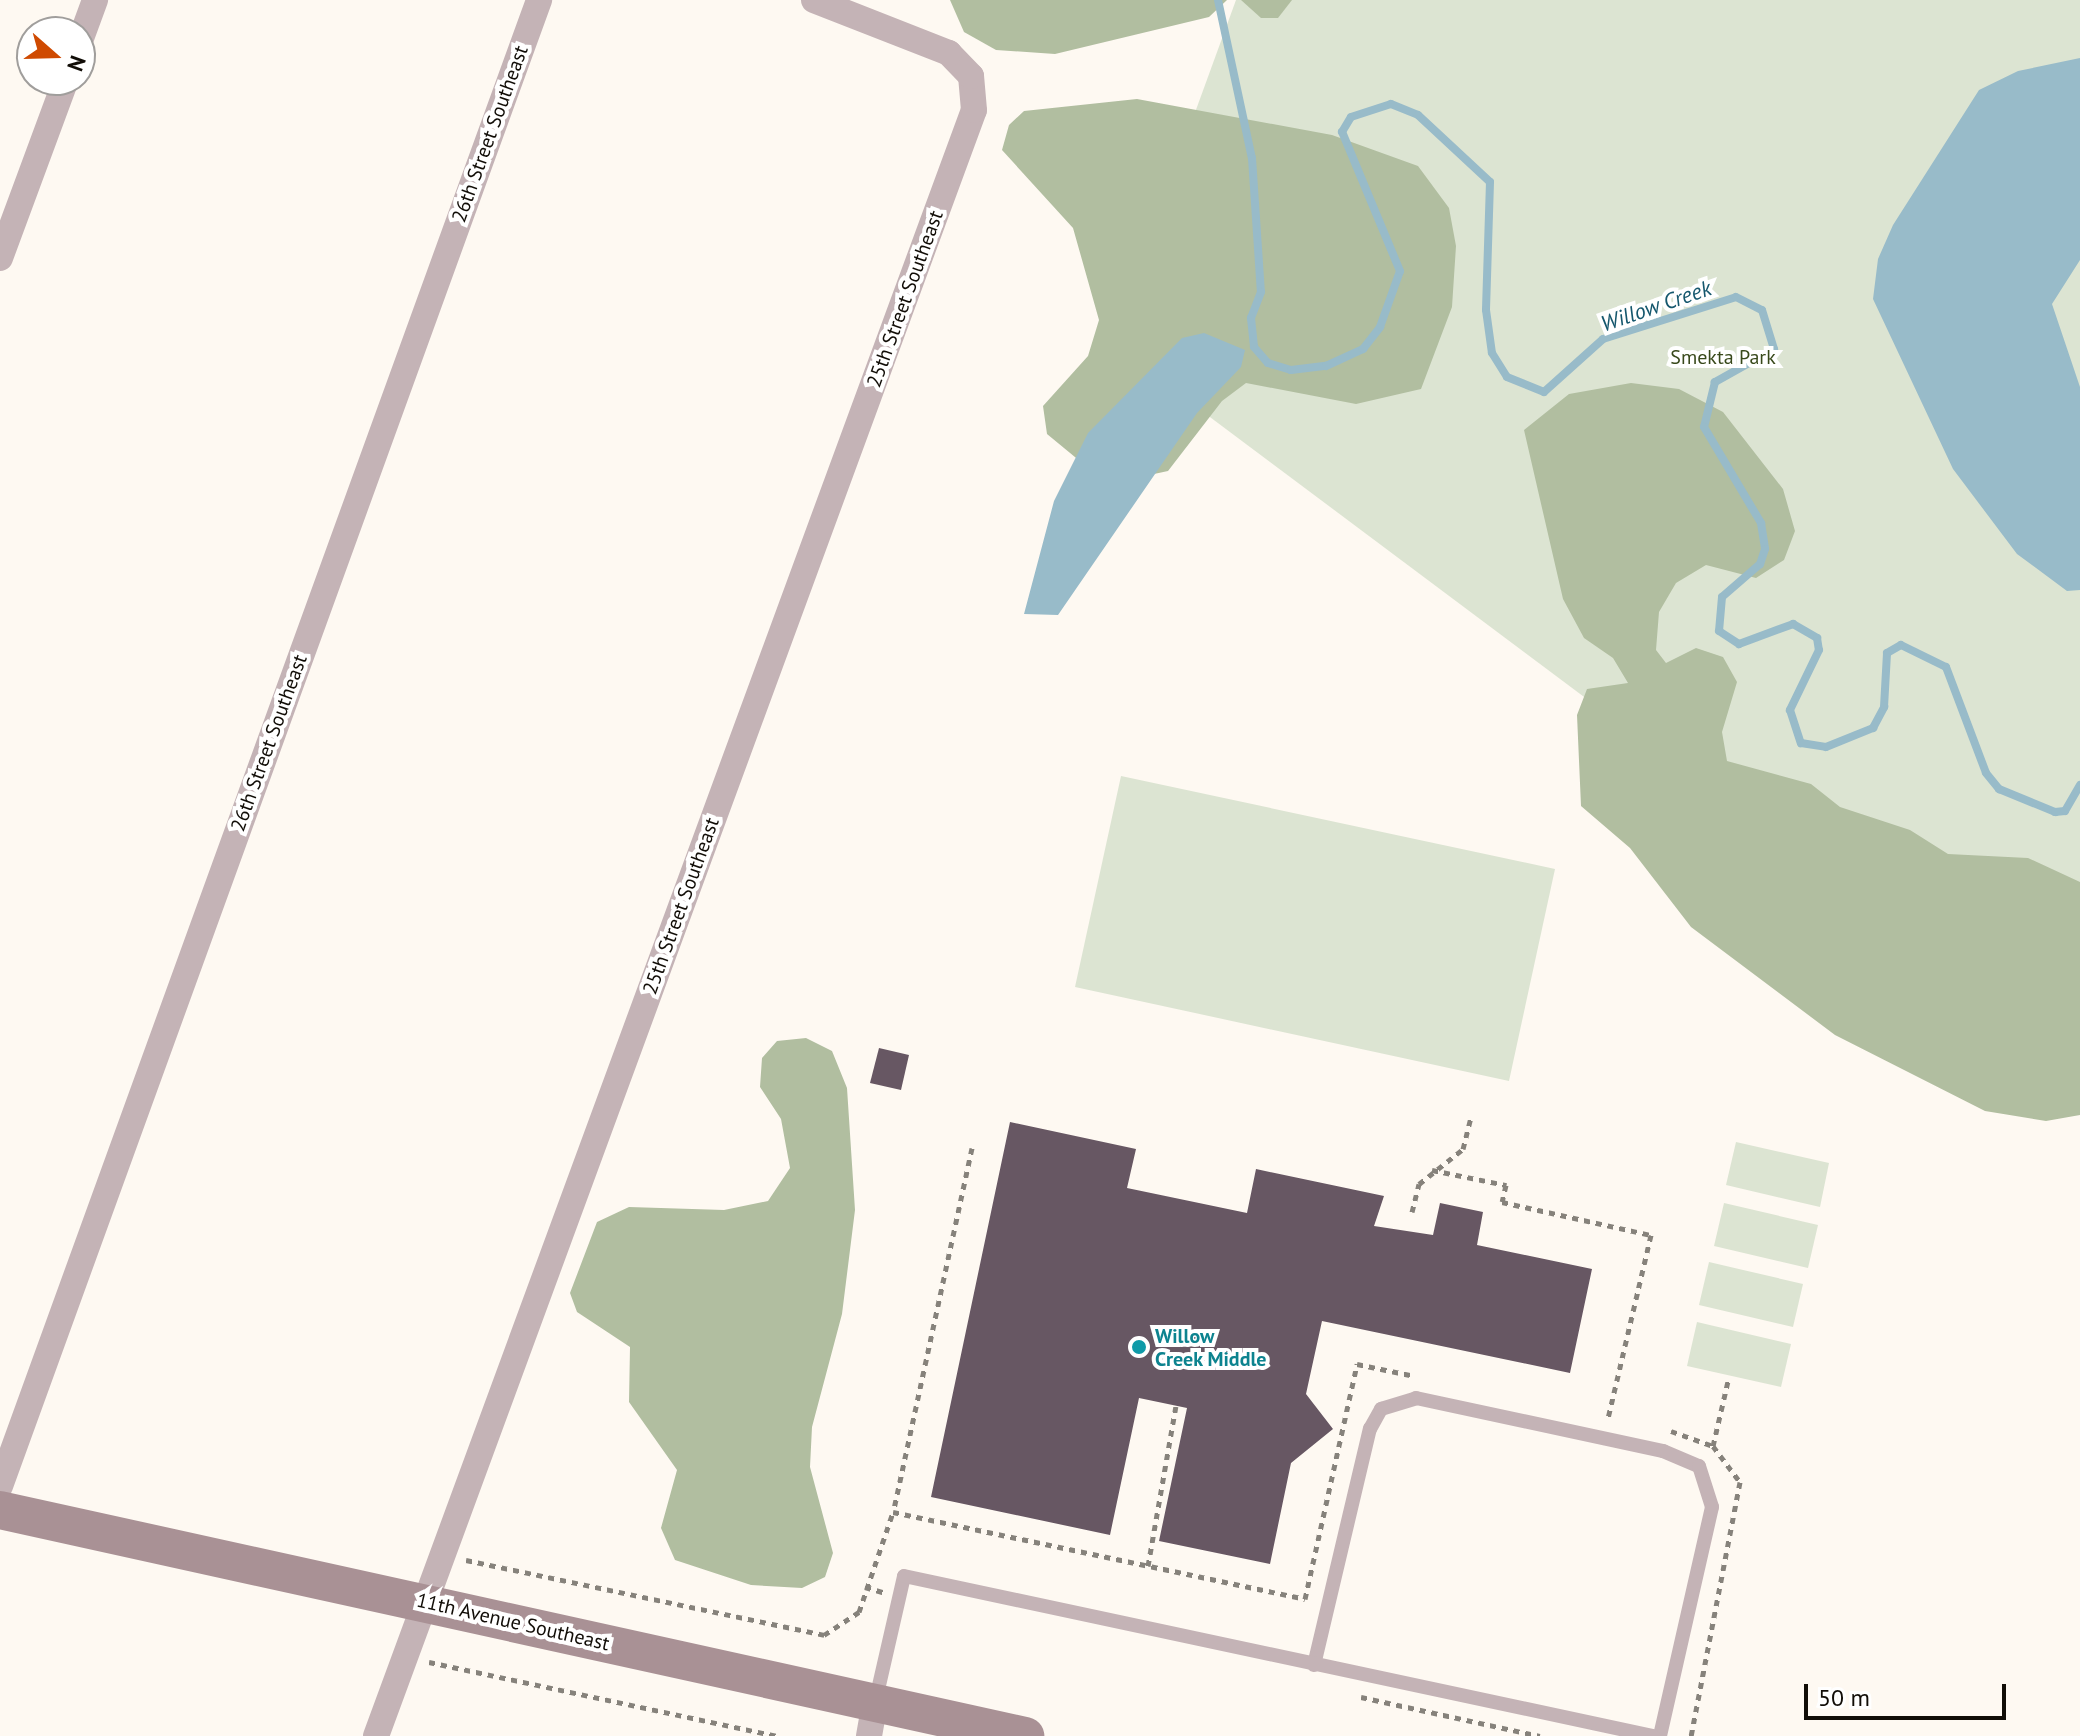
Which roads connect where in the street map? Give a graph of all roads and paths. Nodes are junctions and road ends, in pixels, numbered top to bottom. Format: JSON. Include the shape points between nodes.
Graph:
{"nodes":[{"id":1,"x":539,"y":0,"type":"edge"},
{"id":2,"x":814,"y":0,"type":"edge"},
{"id":3,"x":60,"y":96,"type":"edge"},
{"id":4,"x":0,"y":258,"type":"edge"},
{"id":5,"x":1471,"y":1117,"type":"dead end"},
{"id":6,"x":972,"y":1148,"type":"dead end"},
{"id":7,"x":1432,"y":1170,"type":"junction"},
{"id":8,"x":1412,"y":1212,"type":"dead end"},
{"id":9,"x":1357,"y":1364,"type":"dead end"},
{"id":10,"x":1728,"y":1381,"type":"dead end"},
{"id":11,"x":1176,"y":1406,"type":"dead end"},
{"id":12,"x":1608,"y":1418,"type":"dead end"},
{"id":13,"x":0,"y":1486,"type":"edge"},
{"id":14,"x":0,"y":1510,"type":"edge"},
{"id":15,"x":893,"y":1512,"type":"junction"},
{"id":16,"x":441,"y":1555,"type":"junction"},
{"id":17,"x":1148,"y":1566,"type":"junction"},
{"id":18,"x":424,"y":1603,"type":"junction"},
{"id":19,"x":405,"y":1657,"type":"junction"},
{"id":20,"x":1314,"y":1665,"type":"junction"},
{"id":21,"x":872,"y":1720,"type":"edge"},
{"id":22,"x":376,"y":1736,"type":"edge"},
{"id":23,"x":777,"y":1736,"type":"edge"},
{"id":24,"x":1025,"y":1736,"type":"edge"},
{"id":25,"x":1653,"y":1736,"type":"edge"},
{"id":26,"x":1660,"y":1736,"type":"edge"},
{"id":27,"x":1691,"y":1736,"type":"edge"}],
"edges":[{"from":1,"to":13,"type":"street","name":"26th Street Southeast"},
{"from":2,"to":16,"type":"street","name":"25th Street Southeast","via":[[934,44],[971,76],[967,130]]},
{"from":3,"to":4,"type":"street"},
{"from":5,"to":7,"type":"path","via":[[1463,1149]]},
{"from":6,"to":15,"type":"path"},
{"from":7,"to":8,"type":"path","via":[[1419,1184]]},
{"from":7,"to":12,"type":"path","via":[[1506,1185],[1502,1202],[1651,1235]]},
{"from":9,"to":17,"type":"path","via":[[1305,1599]]},
{"from":10,"to":27,"type":"path","via":[[1713,1446],[1734,1469],[1740,1498]]},
{"from":11,"to":17,"type":"path"},
{"from":14,"to":18,"type":"main road","name":"11th Avenue Southeast"},
{"from":15,"to":16,"type":"path","via":[[859,1612],[824,1635]]},
{"from":15,"to":17,"type":"path"},
{"from":16,"to":18,"type":"street","name":"25th Street Southeast"},
{"from":18,"to":19,"type":"street","name":"25th Street Southeast"},
{"from":18,"to":21,"type":"main road","name":"11th Avenue Southeast"},
{"from":19,"to":22,"type":"street","name":"25th Street Southeast"},
{"from":19,"to":23,"type":"path"},
{"from":20,"to":21,"type":"lane","via":[[904,1576]]},
{"from":20,"to":25,"type":"lane"},
{"from":20,"to":26,"type":"lane","via":[[1366,1440],[1381,1409],[1416,1398],[1685,1457],[1699,1466],[1712,1491],[1708,1530]]},
{"from":21,"to":24,"type":"main road","name":"11th Avenue Southeast"}]}
